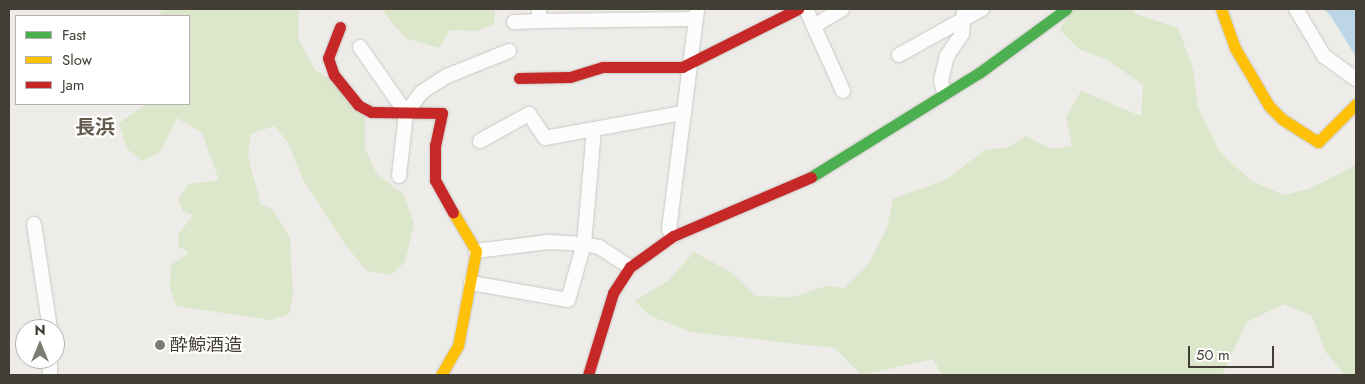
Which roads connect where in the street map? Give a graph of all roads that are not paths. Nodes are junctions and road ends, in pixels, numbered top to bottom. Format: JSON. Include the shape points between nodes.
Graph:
{"nodes":[{"id":1,"x":798,"y":9,"type":"edge"},
{"id":2,"x":806,"y":9,"type":"edge"},
{"id":3,"x":842,"y":9,"type":"edge"},
{"id":4,"x":982,"y":9,"type":"edge"},
{"id":5,"x":1066,"y":9,"type":"edge"},
{"id":6,"x":1220,"y":9,"type":"edge"},
{"id":7,"x":1296,"y":9,"type":"edge"},
{"id":8,"x":964,"y":13,"type":"edge"},
{"id":9,"x":696,"y":14,"type":"edge"},
{"id":10,"x":539,"y":15,"type":"edge"},
{"id":11,"x":514,"y":22,"type":"dead end"},
{"id":12,"x":814,"y":26,"type":"junction"},
{"id":13,"x":340,"y":27,"type":"dead end"},
{"id":14,"x":360,"y":47,"type":"dead end"},
{"id":15,"x":509,"y":51,"type":"dead end"},
{"id":16,"x":899,"y":55,"type":"dead end"},
{"id":17,"x":689,"y":63,"type":"junction"},
{"id":18,"x":518,"y":78,"type":"dead end"},
{"id":19,"x":1356,"y":79,"type":"edge"},
{"id":20,"x":843,"y":91,"type":"dead end"},
{"id":21,"x":944,"y":93,"type":"junction"},
{"id":22,"x":1356,"y":104,"type":"edge"},
{"id":23,"x":406,"y":113,"type":"junction"},
{"id":24,"x":683,"y":113,"type":"junction"},
{"id":25,"x":594,"y":129,"type":"junction"},
{"id":26,"x":480,"y":140,"type":"dead end"},
{"id":27,"x":399,"y":176,"type":"dead end"},
{"id":28,"x":34,"y":224,"type":"dead end"},
{"id":29,"x":673,"y":236,"type":"junction"},
{"id":30,"x":584,"y":244,"type":"junction"},
{"id":31,"x":476,"y":250,"type":"junction"},
{"id":32,"x":630,"y":267,"type":"junction"},
{"id":33,"x":471,"y":282,"type":"junction"},
{"id":34,"x":48,"y":319,"type":"edge"},
{"id":35,"x":441,"y":375,"type":"edge"},
{"id":36,"x":588,"y":375,"type":"edge"}],
"edges":[{"from":1,"to":17,"type":"street"},
{"from":2,"to":12,"type":"street"},
{"from":3,"to":12,"type":"street"},
{"from":4,"to":8,"type":"street"},
{"from":5,"to":21,"type":"street"},
{"from":6,"to":22,"type":"street","via":[[1235,48],[1269,106],[1282,119],[1318,142]]},
{"from":7,"to":19,"type":"street","via":[[1324,56]]},
{"from":8,"to":16,"type":"street"},
{"from":8,"to":21,"type":"street","via":[[962,34],[947,56],[941,80]]},
{"from":9,"to":10,"type":"street"},
{"from":9,"to":17,"type":"street"},
{"from":10,"to":11,"type":"street"},
{"from":12,"to":20,"type":"street"},
{"from":13,"to":23,"type":"street","via":[[328,58],[334,75],[358,105],[371,112]]},
{"from":14,"to":23,"type":"street"},
{"from":15,"to":23,"type":"street","via":[[432,84]]},
{"from":17,"to":18,"type":"street","via":[[682,67],[603,66],[570,77]]},
{"from":17,"to":24,"type":"street"},
{"from":21,"to":29,"type":"street","via":[[808,179]]},
{"from":23,"to":27,"type":"street"},
{"from":23,"to":31,"type":"street","via":[[442,113],[435,145],[435,180]]},
{"from":24,"to":25,"type":"street"},
{"from":24,"to":29,"type":"street","via":[[668,229]]},
{"from":25,"to":26,"type":"street","via":[[544,138],[529,114]]},
{"from":25,"to":30,"type":"street"},
{"from":28,"to":34,"type":"street"},
{"from":29,"to":32,"type":"street"},
{"from":30,"to":31,"type":"street","via":[[548,242]]},
{"from":30,"to":32,"type":"street","via":[[599,247]]},
{"from":30,"to":33,"type":"street","via":[[568,300]]},
{"from":31,"to":33,"type":"street"},
{"from":32,"to":36,"type":"street","via":[[613,293]]},
{"from":33,"to":35,"type":"street","via":[[458,346]]}]}
